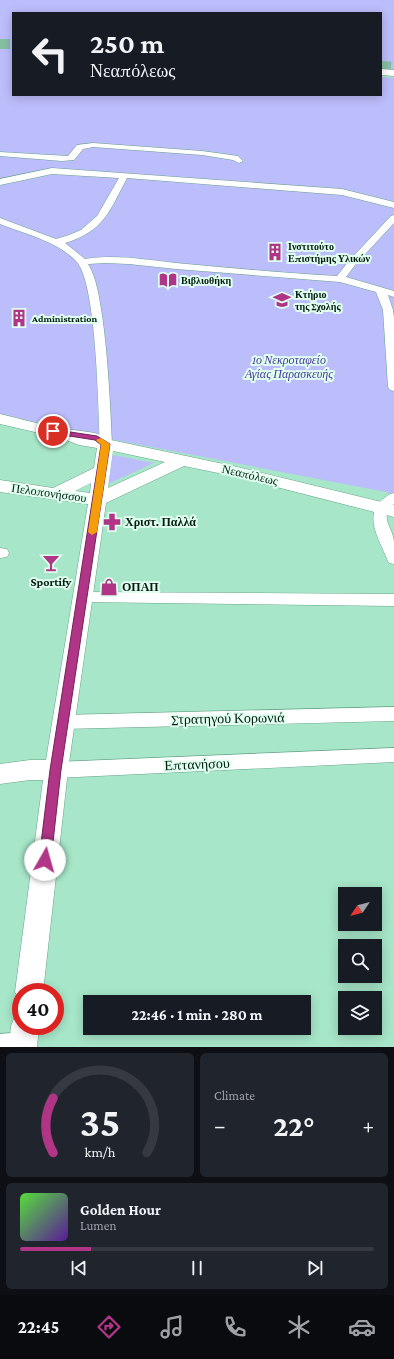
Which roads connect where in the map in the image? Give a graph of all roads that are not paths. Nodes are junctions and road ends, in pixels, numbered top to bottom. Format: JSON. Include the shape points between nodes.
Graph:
{"nodes":[{"id":1,"x":382,"y":72,"type":"edge"},
{"id":2,"x":394,"y":73,"type":"edge"},
{"id":3,"x":0,"y":154,"type":"edge"},
{"id":4,"x":239,"y":161,"type":"dead end"},
{"id":5,"x":124,"y":176,"type":"junction"},
{"id":6,"x":0,"y":182,"type":"edge"},
{"id":7,"x":394,"y":205,"type":"edge"},
{"id":8,"x":394,"y":218,"type":"edge"},
{"id":9,"x":0,"y":221,"type":"edge"},
{"id":10,"x":57,"y":242,"type":"junction"},
{"id":11,"x":84,"y":264,"type":"junction"},
{"id":12,"x":340,"y":279,"type":"junction"},
{"id":13,"x":380,"y":289,"type":"junction"},
{"id":14,"x":394,"y":294,"type":"edge"},
{"id":15,"x":392,"y":324,"type":"edge"},
{"id":16,"x":394,"y":387,"type":"edge"},
{"id":17,"x":0,"y":419,"type":"edge"},
{"id":18,"x":106,"y":444,"type":"junction"},
{"id":19,"x":182,"y":460,"type":"junction"},
{"id":20,"x":101,"y":472,"type":"junction"},
{"id":21,"x":0,"y":486,"type":"edge"},
{"id":22,"x":55,"y":494,"type":"junction"},
{"id":23,"x":97,"y":500,"type":"junction"},
{"id":24,"x":390,"y":505,"type":"edge"},
{"id":25,"x":394,"y":559,"type":"edge"},
{"id":26,"x":82,"y":597,"type":"junction"},
{"id":27,"x":394,"y":600,"type":"edge"},
{"id":28,"x":394,"y":714,"type":"edge"},
{"id":29,"x":63,"y":722,"type":"junction"},
{"id":30,"x":394,"y":755,"type":"edge"},
{"id":31,"x":56,"y":770,"type":"junction"},
{"id":32,"x":0,"y":774,"type":"edge"},
{"id":33,"x":30,"y":983,"type":"edge"}],
"edges":[{"from":1,"to":2,"type":"highway"},
{"from":3,"to":4,"type":"street","via":[[62,159],[70,158],[80,147],[93,145],[202,153]]},
{"from":5,"to":6,"type":"street","via":[[52,171]]},
{"from":5,"to":7,"type":"street","via":[[342,192]]},
{"from":5,"to":10,"type":"street","via":[[98,222],[86,232]]},
{"from":8,"to":12,"type":"street"},
{"from":9,"to":10,"type":"street"},
{"from":10,"to":11,"type":"street"},
{"from":11,"to":12,"type":"street","via":[[132,261]]},
{"from":11,"to":18,"type":"street","via":[[93,291],[101,347]]},
{"from":12,"to":13,"type":"street"},
{"from":13,"to":14,"type":"street"},
{"from":13,"to":15,"type":"street"},
{"from":15,"to":16,"type":"street"},
{"from":17,"to":18,"type":"street","name":"Νεαπόλεως","via":[[66,434],[79,440]]},
{"from":18,"to":19,"type":"street","name":"Νεαπόλεως"},
{"from":18,"to":20,"type":"street"},
{"from":19,"to":23,"type":"street"},
{"from":19,"to":24,"type":"street","name":"Νεαπόλεως"},
{"from":20,"to":22,"type":"street"},
{"from":20,"to":23,"type":"street"},
{"from":21,"to":22,"type":"street","name":"Πελοπονήσσου"},
{"from":22,"to":23,"type":"street","name":"Πελοπονήσσου"},
{"from":23,"to":26,"type":"street"},
{"from":24,"to":25,"type":"street","via":[[379,520]]},
{"from":26,"to":27,"type":"street"},
{"from":26,"to":29,"type":"street"},
{"from":28,"to":29,"type":"street","name":"Στρατηγού Κορωνιά"},
{"from":29,"to":31,"type":"street"},
{"from":30,"to":31,"type":"street","name":"Επτανήσου"},
{"from":31,"to":32,"type":"street","name":"Επτανήσου"},
{"from":31,"to":33,"type":"street"}]}
